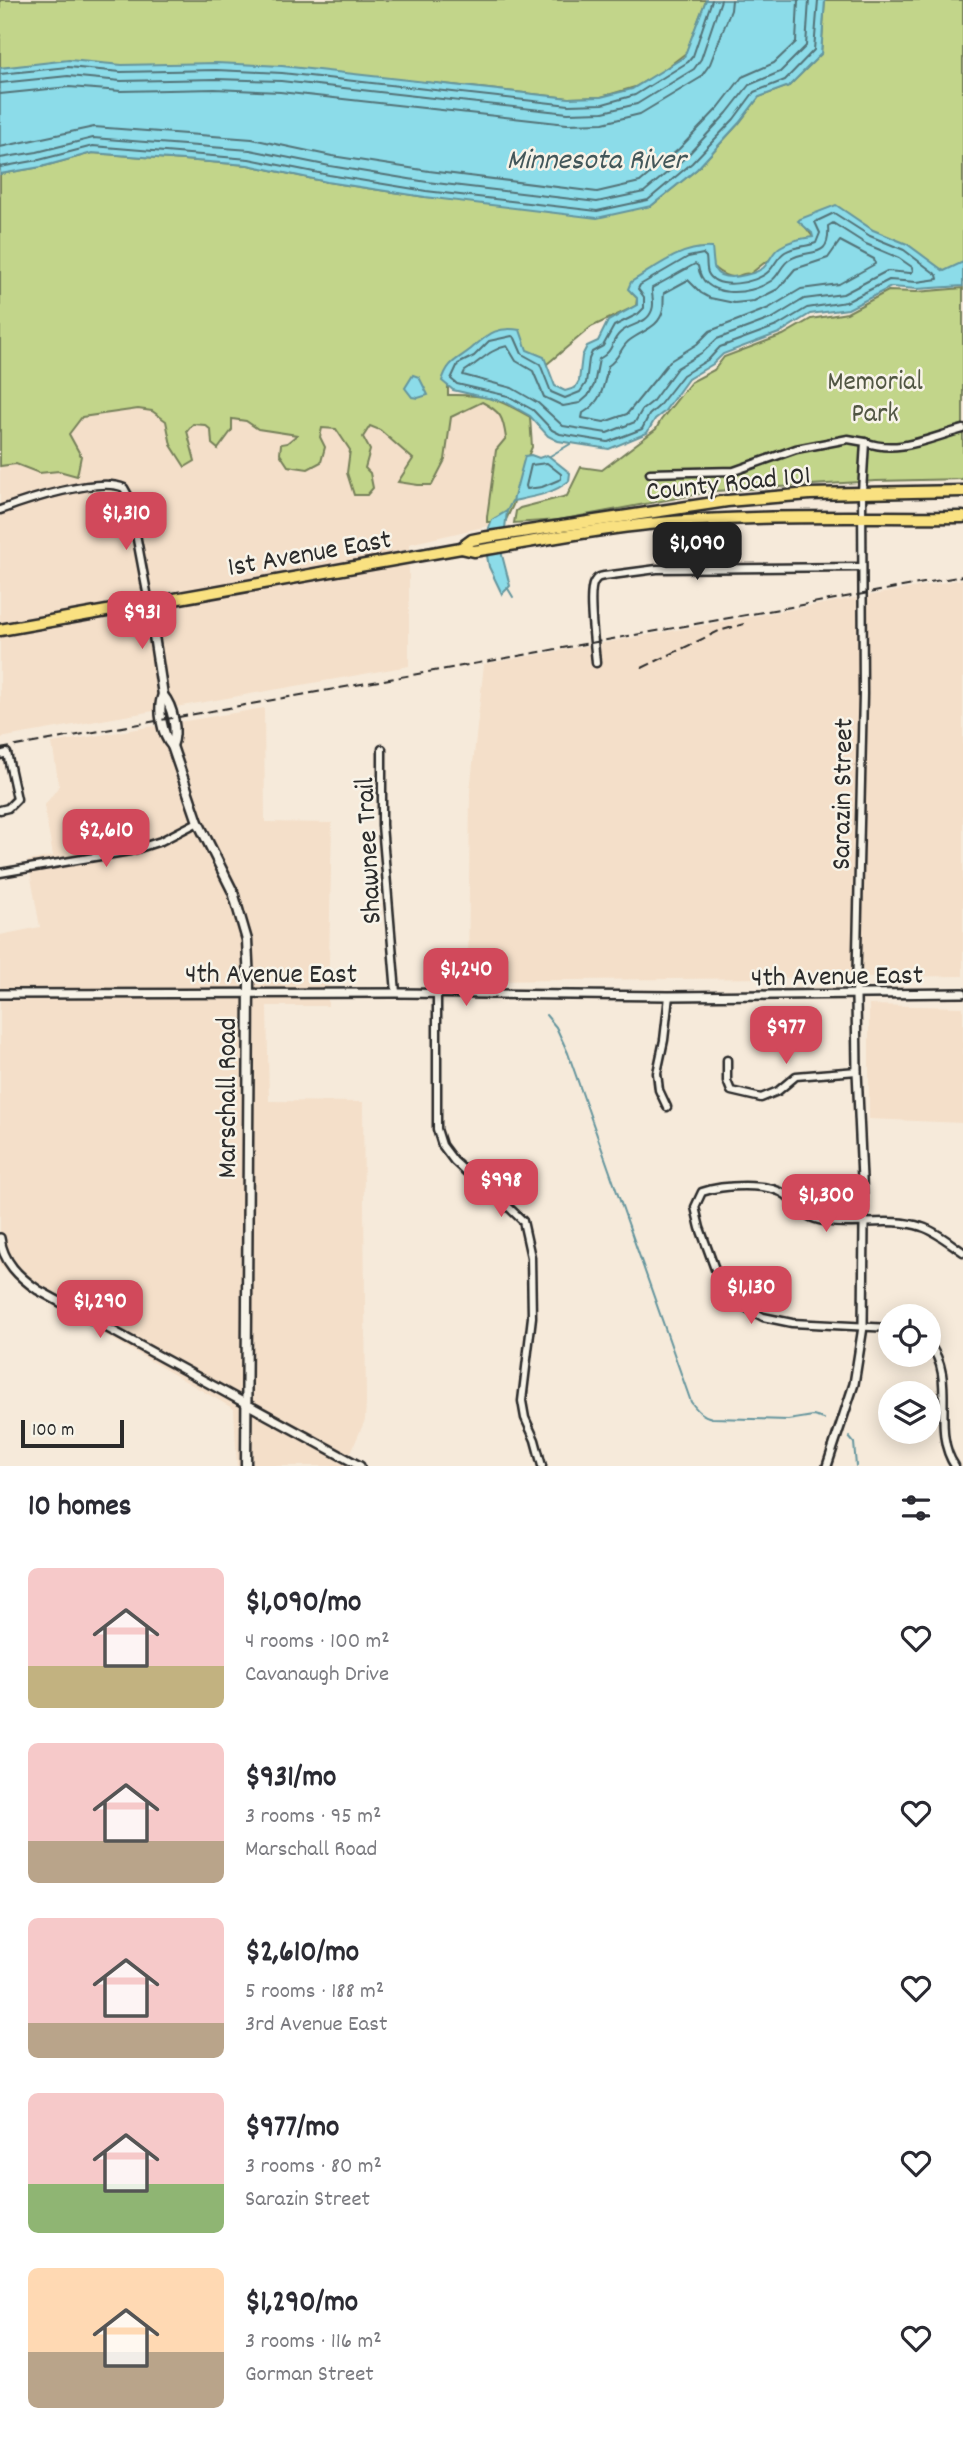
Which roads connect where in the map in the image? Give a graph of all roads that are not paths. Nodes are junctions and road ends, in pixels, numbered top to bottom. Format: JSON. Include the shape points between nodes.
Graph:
{"nodes":[{"id":1,"x":963,"y":429,"type":"edge"},
{"id":2,"x":865,"y":442,"type":"junction"},
{"id":3,"x":650,"y":473,"type":"dead end"},
{"id":4,"x":963,"y":491,"type":"edge"},
{"id":5,"x":862,"y":492,"type":"junction"},
{"id":6,"x":0,"y":510,"type":"edge"},
{"id":7,"x":963,"y":517,"type":"edge"},
{"id":8,"x":863,"y":518,"type":"junction"},
{"id":9,"x":461,"y":548,"type":"junction"},
{"id":10,"x":862,"y":567,"type":"junction"},
{"id":11,"x":149,"y":603,"type":"junction"},
{"id":12,"x":0,"y":630,"type":"edge"},
{"id":13,"x":596,"y":663,"type":"dead end"},
{"id":14,"x":382,"y":749,"type":"dead end"},
{"id":15,"x":4,"y":754,"type":"edge"},
{"id":16,"x":0,"y":810,"type":"edge"},
{"id":17,"x":198,"y":822,"type":"junction"},
{"id":18,"x":0,"y":873,"type":"edge"},
{"id":19,"x":249,"y":993,"type":"junction"},
{"id":20,"x":396,"y":993,"type":"junction"},
{"id":21,"x":437,"y":993,"type":"junction"},
{"id":22,"x":963,"y":993,"type":"edge"},
{"id":23,"x":0,"y":994,"type":"edge"},
{"id":24,"x":856,"y":995,"type":"junction"},
{"id":25,"x":669,"y":996,"type":"junction"},
{"id":26,"x":727,"y":1060,"type":"dead end"},
{"id":27,"x":857,"y":1071,"type":"junction"},
{"id":28,"x":667,"y":1107,"type":"dead end"},
{"id":29,"x":864,"y":1222,"type":"junction"},
{"id":30,"x":0,"y":1238,"type":"edge"},
{"id":31,"x":963,"y":1252,"type":"edge"},
{"id":32,"x":863,"y":1327,"type":"junction"},
{"id":33,"x":878,"y":1328,"type":"edge"},
{"id":34,"x":941,"y":1365,"type":"edge"},
{"id":35,"x":246,"y":1403,"type":"junction"},
{"id":36,"x":246,"y":1466,"type":"edge"},
{"id":37,"x":360,"y":1466,"type":"edge"},
{"id":38,"x":542,"y":1466,"type":"edge"},
{"id":39,"x":827,"y":1466,"type":"edge"},
{"id":40,"x":956,"y":1466,"type":"edge"}],
"edges":[{"from":1,"to":2,"type":"street","via":[[900,446]]},
{"from":2,"to":3,"type":"street","via":[[848,439],[796,449],[734,471]]},
{"from":2,"to":5,"type":"street","name":"Sarazin Street"},
{"from":4,"to":5,"type":"main road","name":"County Road 101"},
{"from":5,"to":8,"type":"street","name":"Sarazin Street"},
{"from":5,"to":9,"type":"main road","name":"County Road 101","via":[[727,500],[482,538]]},
{"from":6,"to":11,"type":"street","name":"Marschall Road","via":[[27,499],[105,484],[124,488]]},
{"from":7,"to":8,"type":"main road"},
{"from":8,"to":9,"type":"main road","via":[[651,524],[474,551]]},
{"from":8,"to":10,"type":"street","name":"Sarazin Street"},
{"from":9,"to":11,"type":"main road","name":"1st Avenue East"},
{"from":10,"to":13,"type":"street","via":[[657,569],[597,578],[592,590]]},
{"from":10,"to":24,"type":"street","name":"Sarazin Street"},
{"from":11,"to":12,"type":"main road","name":"1st Avenue East"},
{"from":11,"to":17,"type":"main road","name":"Marschall Road","via":[[166,739]]},
{"from":14,"to":20,"type":"street","name":"Shawnee Trail","via":[[382,825]]},
{"from":15,"to":16,"type":"street","via":[[17,799]]},
{"from":17,"to":18,"type":"street","via":[[141,848]]},
{"from":17,"to":19,"type":"main road","name":"Marschall Road","via":[[233,892],[247,940]]},
{"from":19,"to":20,"type":"street","name":"4th Avenue East"},
{"from":19,"to":23,"type":"street","name":"4th Avenue East"},
{"from":19,"to":35,"type":"main road","name":"Marschall Road"},
{"from":20,"to":21,"type":"street","name":"4th Avenue East"},
{"from":21,"to":25,"type":"street","name":"4th Avenue East"},
{"from":21,"to":38,"type":"street","via":[[437,1129],[442,1145],[523,1221],[531,1257],[532,1317],[522,1401]]},
{"from":22,"to":24,"type":"street","name":"4th Avenue East"},
{"from":24,"to":25,"type":"street","name":"4th Avenue East"},
{"from":24,"to":27,"type":"street","name":"Sarazin Street"},
{"from":25,"to":28,"type":"street","via":[[657,1073]]},
{"from":26,"to":27,"type":"street","via":[[731,1091],[761,1098],[796,1076]]},
{"from":27,"to":29,"type":"street","name":"Sarazin Street"},
{"from":29,"to":31,"type":"street","via":[[923,1227]]},
{"from":29,"to":32,"type":"street","name":"Sarazin Street"},
{"from":29,"to":32,"type":"street","via":[[821,1220],[802,1213],[789,1196],[774,1188],[716,1187],[702,1192],[695,1207],[716,1272],[734,1301],[763,1317],[792,1323]]},
{"from":30,"to":35,"type":"street","via":[[9,1263],[38,1290]]},
{"from":32,"to":33,"type":"street"},
{"from":32,"to":39,"type":"street","name":"Sarazin Street","via":[[854,1384]]},
{"from":34,"to":40,"type":"street","via":[[944,1438]]},
{"from":35,"to":36,"type":"main road","name":"Marschall Road"},
{"from":35,"to":37,"type":"street"}]}
